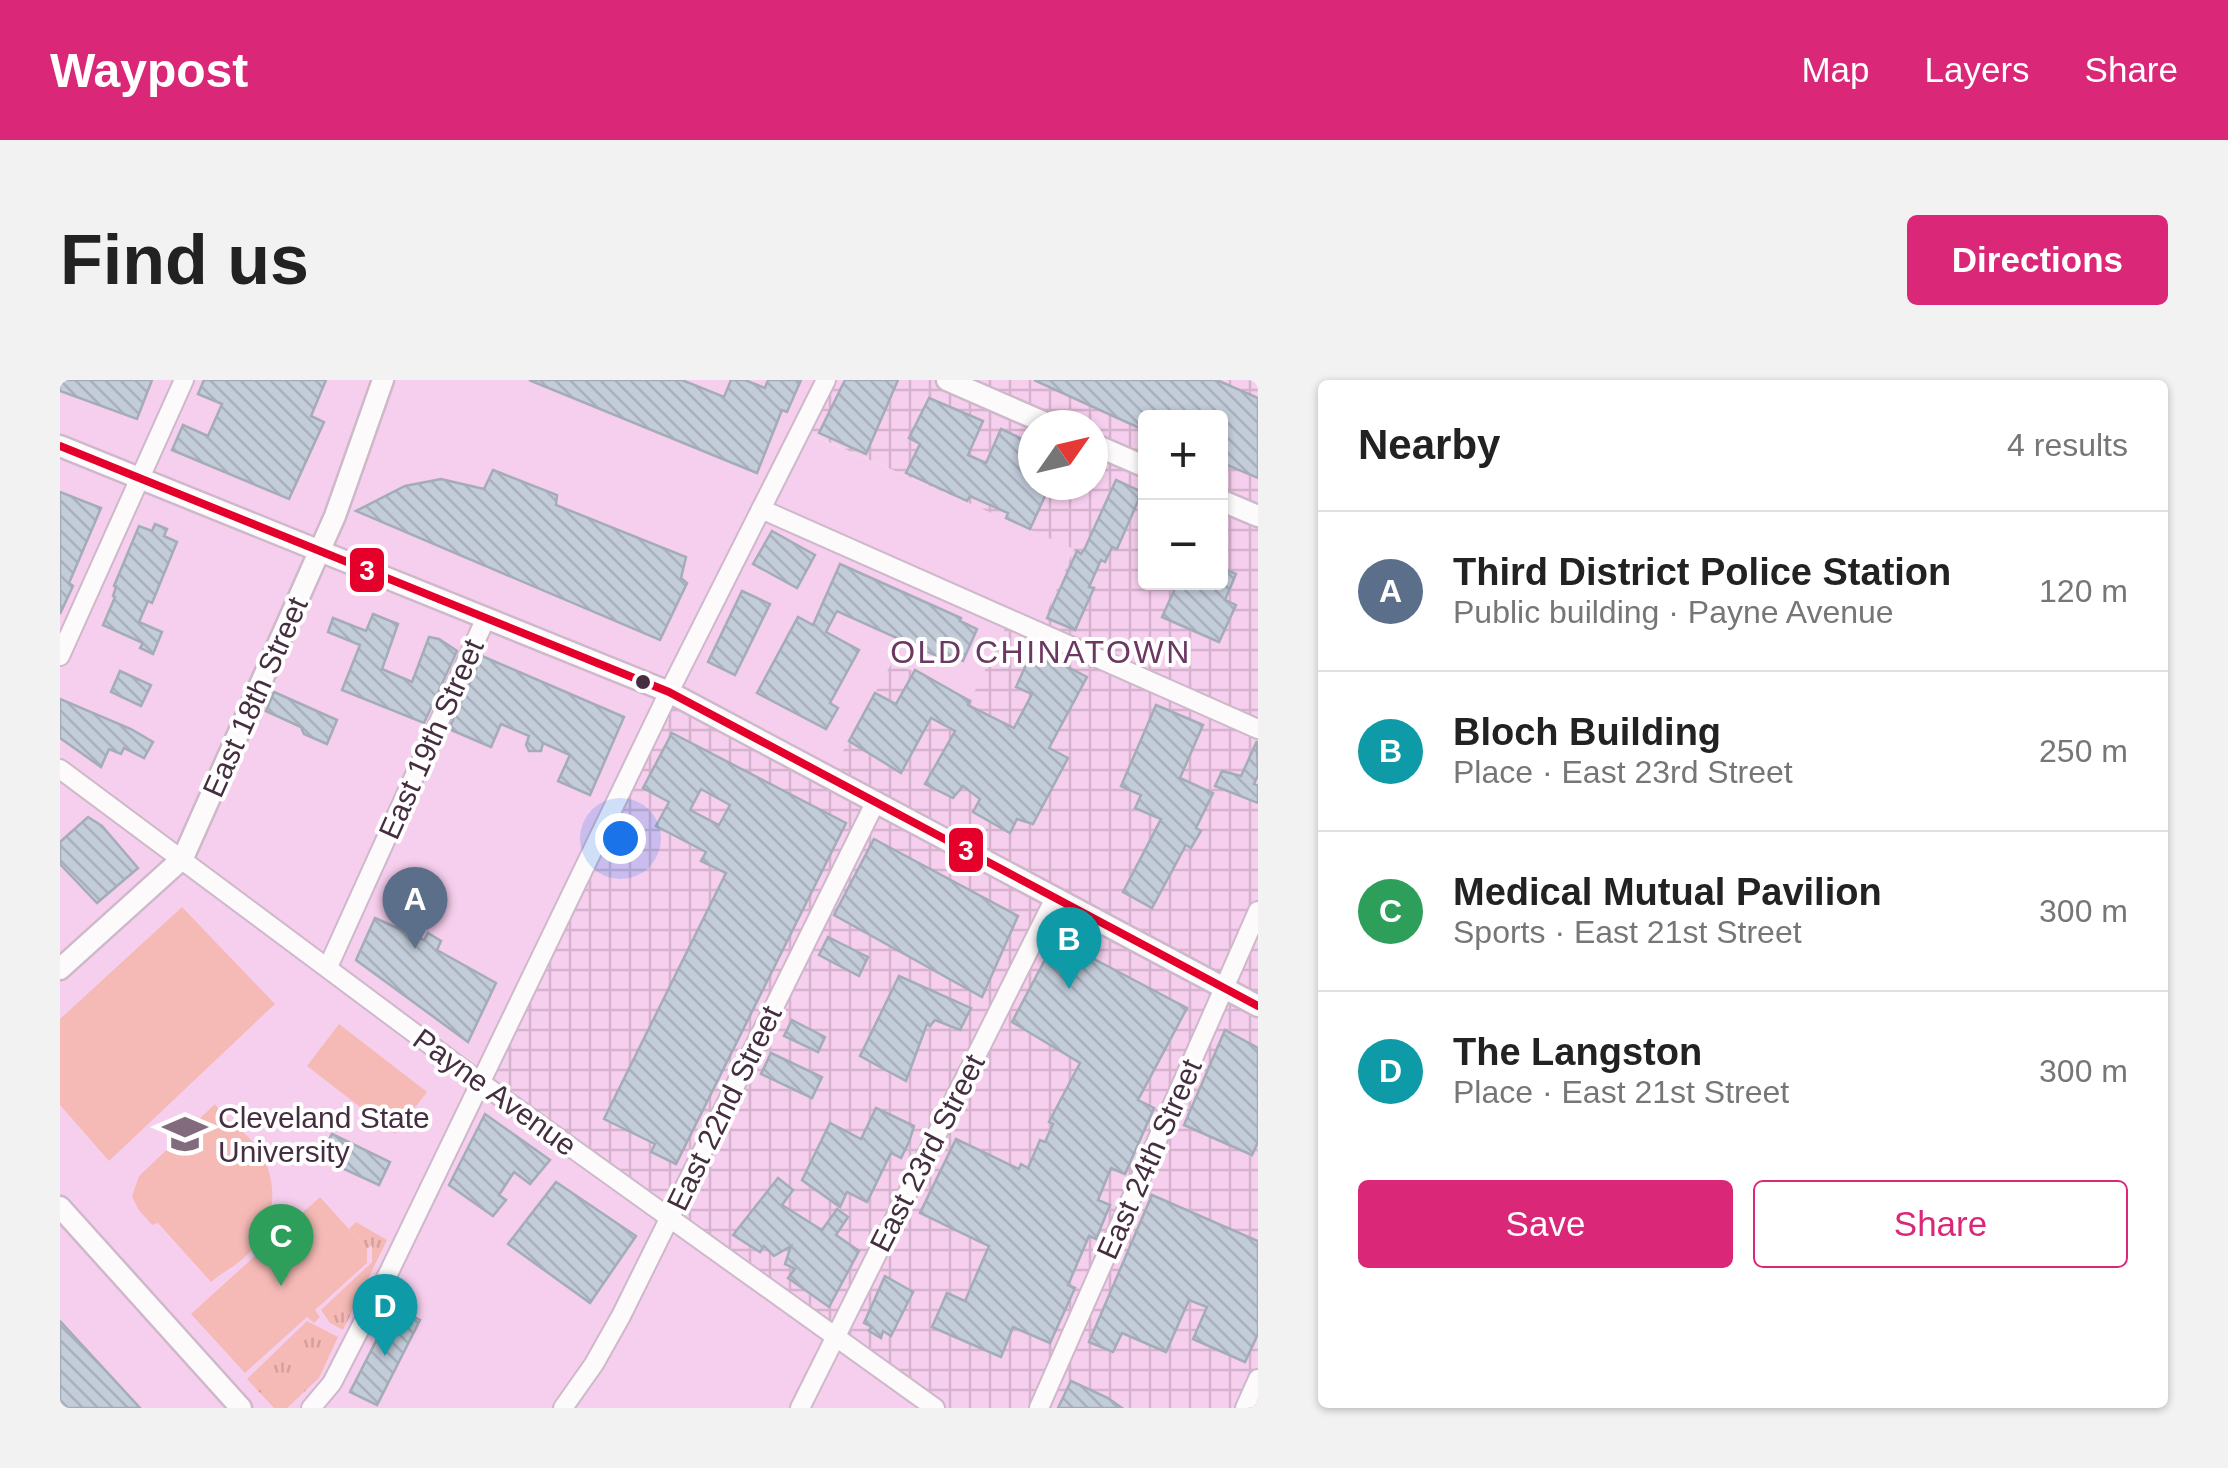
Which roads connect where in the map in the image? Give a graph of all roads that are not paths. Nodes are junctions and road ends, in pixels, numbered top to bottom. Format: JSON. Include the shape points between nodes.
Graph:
{"nodes":[{"id":1,"x":184,"y":380,"type":"edge"},
{"id":2,"x":384,"y":380,"type":"edge"},
{"id":3,"x":826,"y":380,"type":"edge"},
{"id":4,"x":947,"y":380,"type":"edge"},
{"id":5,"x":1018,"y":411,"type":"edge"},
{"id":6,"x":60,"y":446,"type":"edge"},
{"id":7,"x":1108,"y":451,"type":"edge"},
{"id":8,"x":1138,"y":464,"type":"edge"},
{"id":9,"x":140,"y":478,"type":"junction"},
{"id":10,"x":1228,"y":503,"type":"edge"},
{"id":11,"x":761,"y":509,"type":"junction"},
{"id":12,"x":1258,"y":516,"type":"edge"},
{"id":13,"x":319,"y":549,"type":"junction"},
{"id":14,"x":485,"y":620,"type":"junction"},
{"id":15,"x":60,"y":656,"type":"edge"},
{"id":16,"x":670,"y":692,"type":"junction"},
{"id":17,"x":1258,"y":729,"type":"edge"},
{"id":18,"x":60,"y":769,"type":"edge"},
{"id":19,"x":876,"y":802,"type":"junction"},
{"id":20,"x":183,"y":858,"type":"junction"},
{"id":21,"x":1056,"y":898,"type":"junction"},
{"id":22,"x":1258,"y":911,"type":"edge"},
{"id":23,"x":328,"y":967,"type":"junction"},
{"id":24,"x":60,"y":969,"type":"edge"},
{"id":25,"x":1224,"y":989,"type":"junction"},
{"id":26,"x":1258,"y":1006,"type":"edge"},
{"id":27,"x":480,"y":1082,"type":"junction"},
{"id":28,"x":62,"y":1213,"type":"edge"},
{"id":29,"x":669,"y":1218,"type":"junction"},
{"id":30,"x":835,"y":1337,"type":"junction"},
{"id":31,"x":1258,"y":1380,"type":"edge"},
{"id":32,"x":241,"y":1408,"type":"edge"},
{"id":33,"x":311,"y":1408,"type":"edge"},
{"id":34,"x":562,"y":1408,"type":"edge"},
{"id":35,"x":800,"y":1408,"type":"edge"},
{"id":36,"x":935,"y":1408,"type":"edge"},
{"id":37,"x":1039,"y":1408,"type":"edge"},
{"id":38,"x":1246,"y":1408,"type":"edge"}],
"edges":[{"from":1,"to":9,"type":"street"},
{"from":2,"to":13,"type":"main road","name":"East 18th Street"},
{"from":3,"to":11,"type":"street"},
{"from":4,"to":5,"type":"main road"},
{"from":6,"to":9,"type":"main road"},
{"from":7,"to":8,"type":"main road"},
{"from":9,"to":13,"type":"main road"},
{"from":9,"to":15,"type":"street"},
{"from":10,"to":12,"type":"main road"},
{"from":11,"to":16,"type":"street"},
{"from":11,"to":17,"type":"street"},
{"from":13,"to":14,"type":"main road"},
{"from":13,"to":20,"type":"main road","name":"East 18th Street"},
{"from":14,"to":16,"type":"main road"},
{"from":14,"to":23,"type":"street","name":"East 19th Street"},
{"from":16,"to":19,"type":"main road"},
{"from":16,"to":27,"type":"street"},
{"from":18,"to":20,"type":"street","name":"Payne Avenue"},
{"from":19,"to":21,"type":"main road"},
{"from":19,"to":29,"type":"street","name":"East 22nd Street"},
{"from":20,"to":23,"type":"street","name":"Payne Avenue"},
{"from":20,"to":24,"type":"main road","name":"East 18th Street"},
{"from":21,"to":25,"type":"main road"},
{"from":21,"to":30,"type":"street","name":"East 23rd Street"},
{"from":22,"to":25,"type":"street","name":"East 24th Street"},
{"from":23,"to":27,"type":"street","name":"Payne Avenue"},
{"from":25,"to":26,"type":"main road"},
{"from":25,"to":37,"type":"street","name":"East 24th Street"},
{"from":27,"to":29,"type":"street","name":"Payne Avenue"},
{"from":27,"to":33,"type":"street","via":[[332,1383]]},
{"from":28,"to":32,"type":"main road"},
{"from":29,"to":30,"type":"street","name":"Payne Avenue"},
{"from":29,"to":34,"type":"street","name":"East 22nd Street","via":[[603,1348]]},
{"from":30,"to":35,"type":"street","name":"East 23rd Street"},
{"from":30,"to":36,"type":"street","name":"Payne Avenue"},
{"from":31,"to":38,"type":"street"}]}
